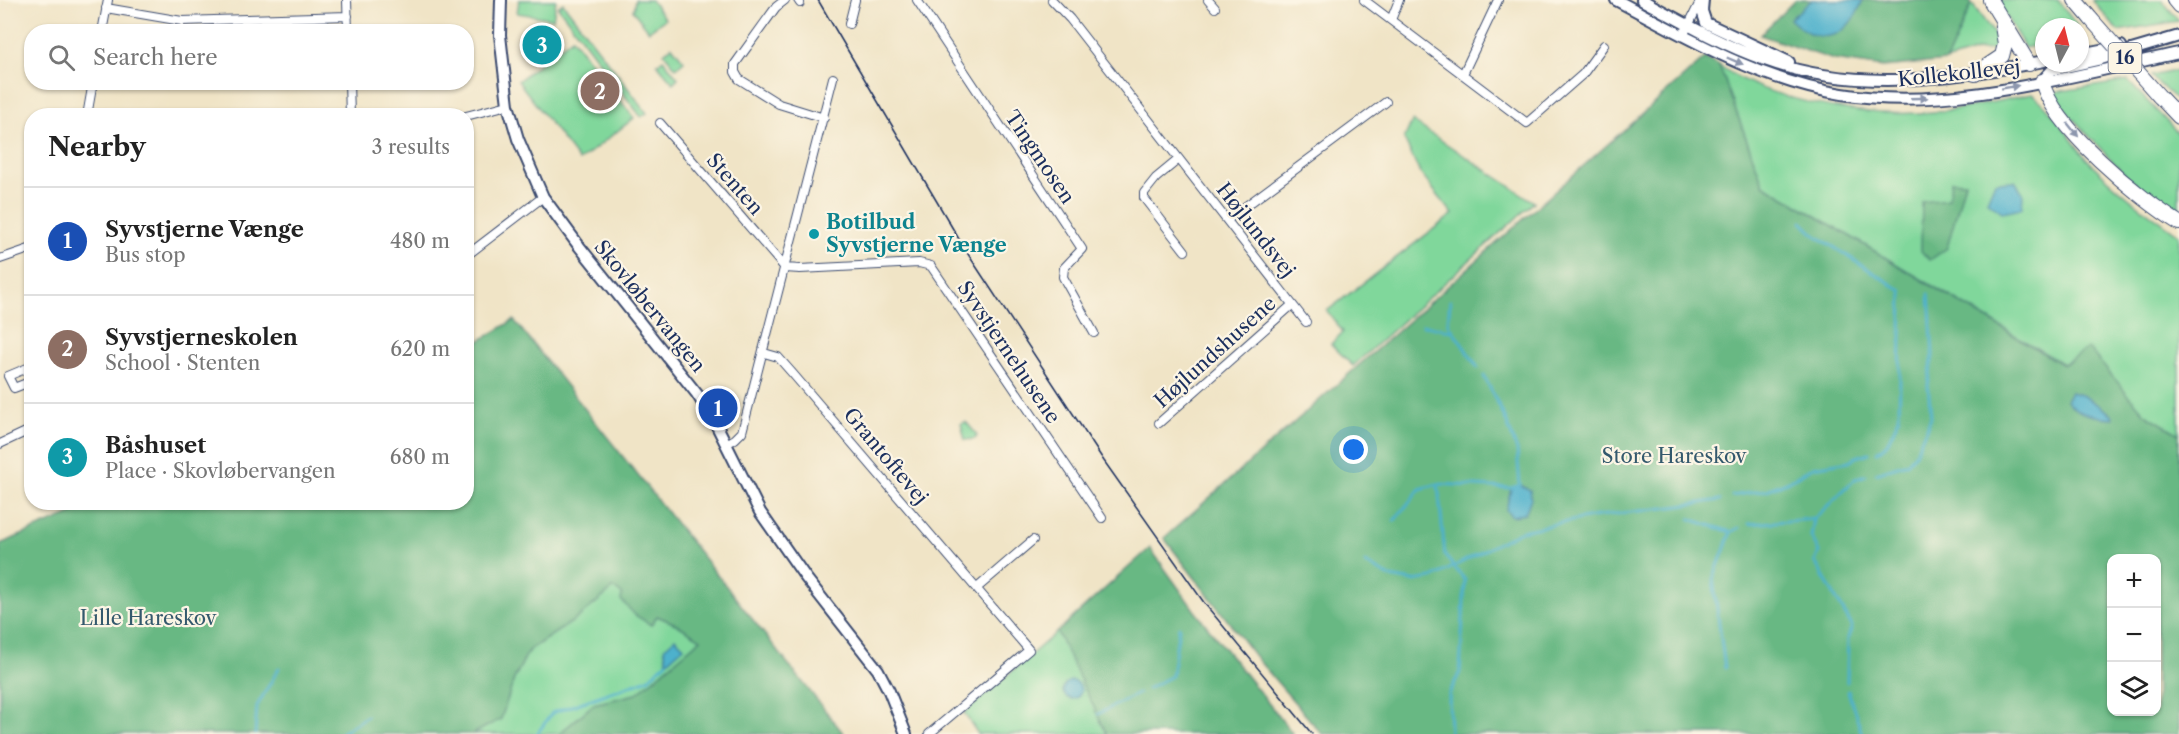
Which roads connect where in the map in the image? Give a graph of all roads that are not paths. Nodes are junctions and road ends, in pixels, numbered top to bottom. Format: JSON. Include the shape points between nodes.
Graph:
{"nodes":[{"id":1,"x":347,"y":0,"type":"edge"},
{"id":2,"x":501,"y":0,"type":"edge"},
{"id":3,"x":785,"y":0,"type":"edge"},
{"id":4,"x":855,"y":0,"type":"edge"},
{"id":5,"x":917,"y":0,"type":"edge"},
{"id":6,"x":1052,"y":0,"type":"edge"},
{"id":7,"x":1208,"y":0,"type":"edge"},
{"id":8,"x":1364,"y":0,"type":"edge"},
{"id":9,"x":1399,"y":0,"type":"edge"},
{"id":10,"x":1498,"y":0,"type":"edge"},
{"id":11,"x":1616,"y":0,"type":"edge"},
{"id":12,"x":1642,"y":0,"type":"edge"},
{"id":13,"x":1702,"y":0,"type":"edge"},
{"id":14,"x":1990,"y":0,"type":"edge"},
{"id":15,"x":2075,"y":0,"type":"edge"},
{"id":16,"x":107,"y":4,"type":"edge"},
{"id":17,"x":1215,"y":8,"type":"dead end"},
{"id":18,"x":348,"y":16,"type":"junction"},
{"id":19,"x":2000,"y":18,"type":"junction"},
{"id":20,"x":1390,"y":20,"type":"junction"},
{"id":21,"x":103,"y":24,"type":"edge"},
{"id":22,"x":348,"y":24,"type":"edge"},
{"id":23,"x":849,"y":24,"type":"dead end"},
{"id":24,"x":1688,"y":25,"type":"junction"},
{"id":25,"x":1683,"y":36,"type":"junction"},
{"id":26,"x":2179,"y":36,"type":"edge"},
{"id":27,"x":1604,"y":45,"type":"dead end"},
{"id":28,"x":2089,"y":52,"type":"edge"},
{"id":29,"x":2179,"y":53,"type":"edge"},
{"id":30,"x":2035,"y":63,"type":"edge"},
{"id":31,"x":2029,"y":64,"type":"junction"},
{"id":32,"x":1808,"y":73,"type":"junction"},
{"id":33,"x":1463,"y":74,"type":"junction"},
{"id":34,"x":1975,"y":74,"type":"junction"},
{"id":35,"x":833,"y":78,"type":"dead end"},
{"id":36,"x":2042,"y":81,"type":"junction"},
{"id":37,"x":92,"y":90,"type":"edge"},
{"id":38,"x":349,"y":90,"type":"edge"},
{"id":39,"x":1386,"y":102,"type":"dead end"},
{"id":40,"x":508,"y":105,"type":"junction"},
{"id":41,"x":88,"y":108,"type":"edge"},
{"id":42,"x":350,"y":108,"type":"edge"},
{"id":43,"x":474,"y":114,"type":"edge"},
{"id":44,"x":2179,"y":117,"type":"edge"},
{"id":45,"x":824,"y":118,"type":"junction"},
{"id":46,"x":660,"y":123,"type":"dead end"},
{"id":47,"x":1179,"y":159,"type":"junction"},
{"id":48,"x":543,"y":197,"type":"junction"},
{"id":49,"x":1227,"y":220,"type":"junction"},
{"id":50,"x":2179,"y":223,"type":"edge"},
{"id":51,"x":474,"y":250,"type":"edge"},
{"id":52,"x":24,"y":251,"type":"edge"},
{"id":53,"x":1185,"y":251,"type":"dead end"},
{"id":54,"x":0,"y":259,"type":"edge"},
{"id":55,"x":785,"y":268,"type":"junction"},
{"id":56,"x":1292,"y":305,"type":"junction"},
{"id":57,"x":1306,"y":322,"type":"dead end"},
{"id":58,"x":1094,"y":333,"type":"dead end"},
{"id":59,"x":764,"y":353,"type":"junction"},
{"id":60,"x":24,"y":369,"type":"edge"},
{"id":61,"x":24,"y":384,"type":"edge"},
{"id":62,"x":1159,"y":423,"type":"dead end"},
{"id":63,"x":24,"y":433,"type":"edge"},
{"id":64,"x":0,"y":444,"type":"edge"},
{"id":65,"x":726,"y":444,"type":"junction"},
{"id":66,"x":1102,"y":518,"type":"dead end"},
{"id":67,"x":1033,"y":540,"type":"dead end"},
{"id":68,"x":977,"y":588,"type":"junction"},
{"id":69,"x":906,"y":734,"type":"edge"},
{"id":70,"x":929,"y":734,"type":"edge"}],
"edges":[{"from":1,"to":18,"type":"street"},
{"from":2,"to":40,"type":"street","name":"Skovløbervangen","via":[[500,35]]},
{"from":3,"to":45,"type":"street","via":[[735,64],[735,72],[739,79],[779,104]]},
{"from":4,"to":23,"type":"street"},
{"from":5,"to":58,"type":"street","name":"Tingmosen","via":[[1082,249],[1064,268],[1063,277]]},
{"from":6,"to":47,"type":"street","name":"Højlundsvej"},
{"from":7,"to":17,"type":"street"},
{"from":8,"to":20,"type":"street"},
{"from":9,"to":20,"type":"street"},
{"from":10,"to":33,"type":"street"},
{"from":11,"to":25,"type":"street","name":"Kollekollevej"},
{"from":12,"to":24,"type":"street","name":"Kollekollevej"},
{"from":13,"to":24,"type":"street"},
{"from":13,"to":32,"type":"street","via":[[1706,23]]},
{"from":14,"to":19,"type":"highway"},
{"from":15,"to":44,"type":"highway","number":"16","bridge":true},
{"from":16,"to":18,"type":"street","via":[[182,21]]},
{"from":16,"to":21,"type":"street"},
{"from":18,"to":22,"type":"street"},
{"from":19,"to":31,"type":"highway"},
{"from":19,"to":34,"type":"highway","via":[[2006,44],[2002,56]]},
{"from":20,"to":33,"type":"street"},
{"from":24,"to":25,"type":"street"},
{"from":24,"to":32,"type":"street","name":"Kollekollevej","via":[[1746,53]]},
{"from":25,"to":36,"type":"street","name":"Kollekollevej","one_way":true,"via":[[1782,79],[1863,97],[1928,98]]},
{"from":26,"to":28,"type":"street"},
{"from":26,"to":36,"type":"street","via":[[2052,70]]},
{"from":27,"to":33,"type":"street","via":[[1583,74],[1527,123]]},
{"from":29,"to":36,"type":"street","name":"Kollekollevej"},
{"from":30,"to":31,"type":"street","name":"Kollekollevej"},
{"from":31,"to":34,"type":"street","name":"Kollekollevej"},
{"from":31,"to":36,"type":"street"},
{"from":32,"to":34,"type":"street","name":"Kollekollevej","via":[[1900,81]]},
{"from":35,"to":45,"type":"street"},
{"from":36,"to":50,"type":"highway","one_way":true,"via":[[2049,100],[2113,174]]},
{"from":37,"to":41,"type":"street"},
{"from":38,"to":42,"type":"street"},
{"from":39,"to":49,"type":"street"},
{"from":40,"to":43,"type":"street"},
{"from":40,"to":48,"type":"street","name":"Skovløbervangen"},
{"from":45,"to":55,"type":"street"},
{"from":46,"to":55,"type":"street","name":"Stenten"},
{"from":47,"to":49,"type":"street","name":"Højlundsvej"},
{"from":47,"to":53,"type":"street","via":[[1156,178],[1144,198]]},
{"from":48,"to":51,"type":"street"},
{"from":48,"to":65,"type":"street","name":"Skovløbervangen","via":[[697,394]]},
{"from":49,"to":56,"type":"street","name":"Højlundsvej"},
{"from":52,"to":54,"type":"street"},
{"from":55,"to":59,"type":"street"},
{"from":55,"to":66,"type":"street","name":"Syvstjernehusene","via":[[919,262],[931,266]]},
{"from":56,"to":57,"type":"street","name":"Højlundsvej"},
{"from":56,"to":62,"type":"street","name":"Højlundshusene"},
{"from":59,"to":65,"type":"street","via":[[742,432]]},
{"from":59,"to":68,"type":"street","name":"Grantoftevej","via":[[778,357]]},
{"from":60,"to":61,"type":"street","via":[[8,376],[14,388]]},
{"from":63,"to":64,"type":"street"},
{"from":65,"to":69,"type":"street","name":"Skovløbervangen","via":[[760,512],[878,670]]},
{"from":67,"to":68,"type":"street"},
{"from":68,"to":70,"type":"street","name":"Grantoftevej","via":[[1029,650]]}]}
